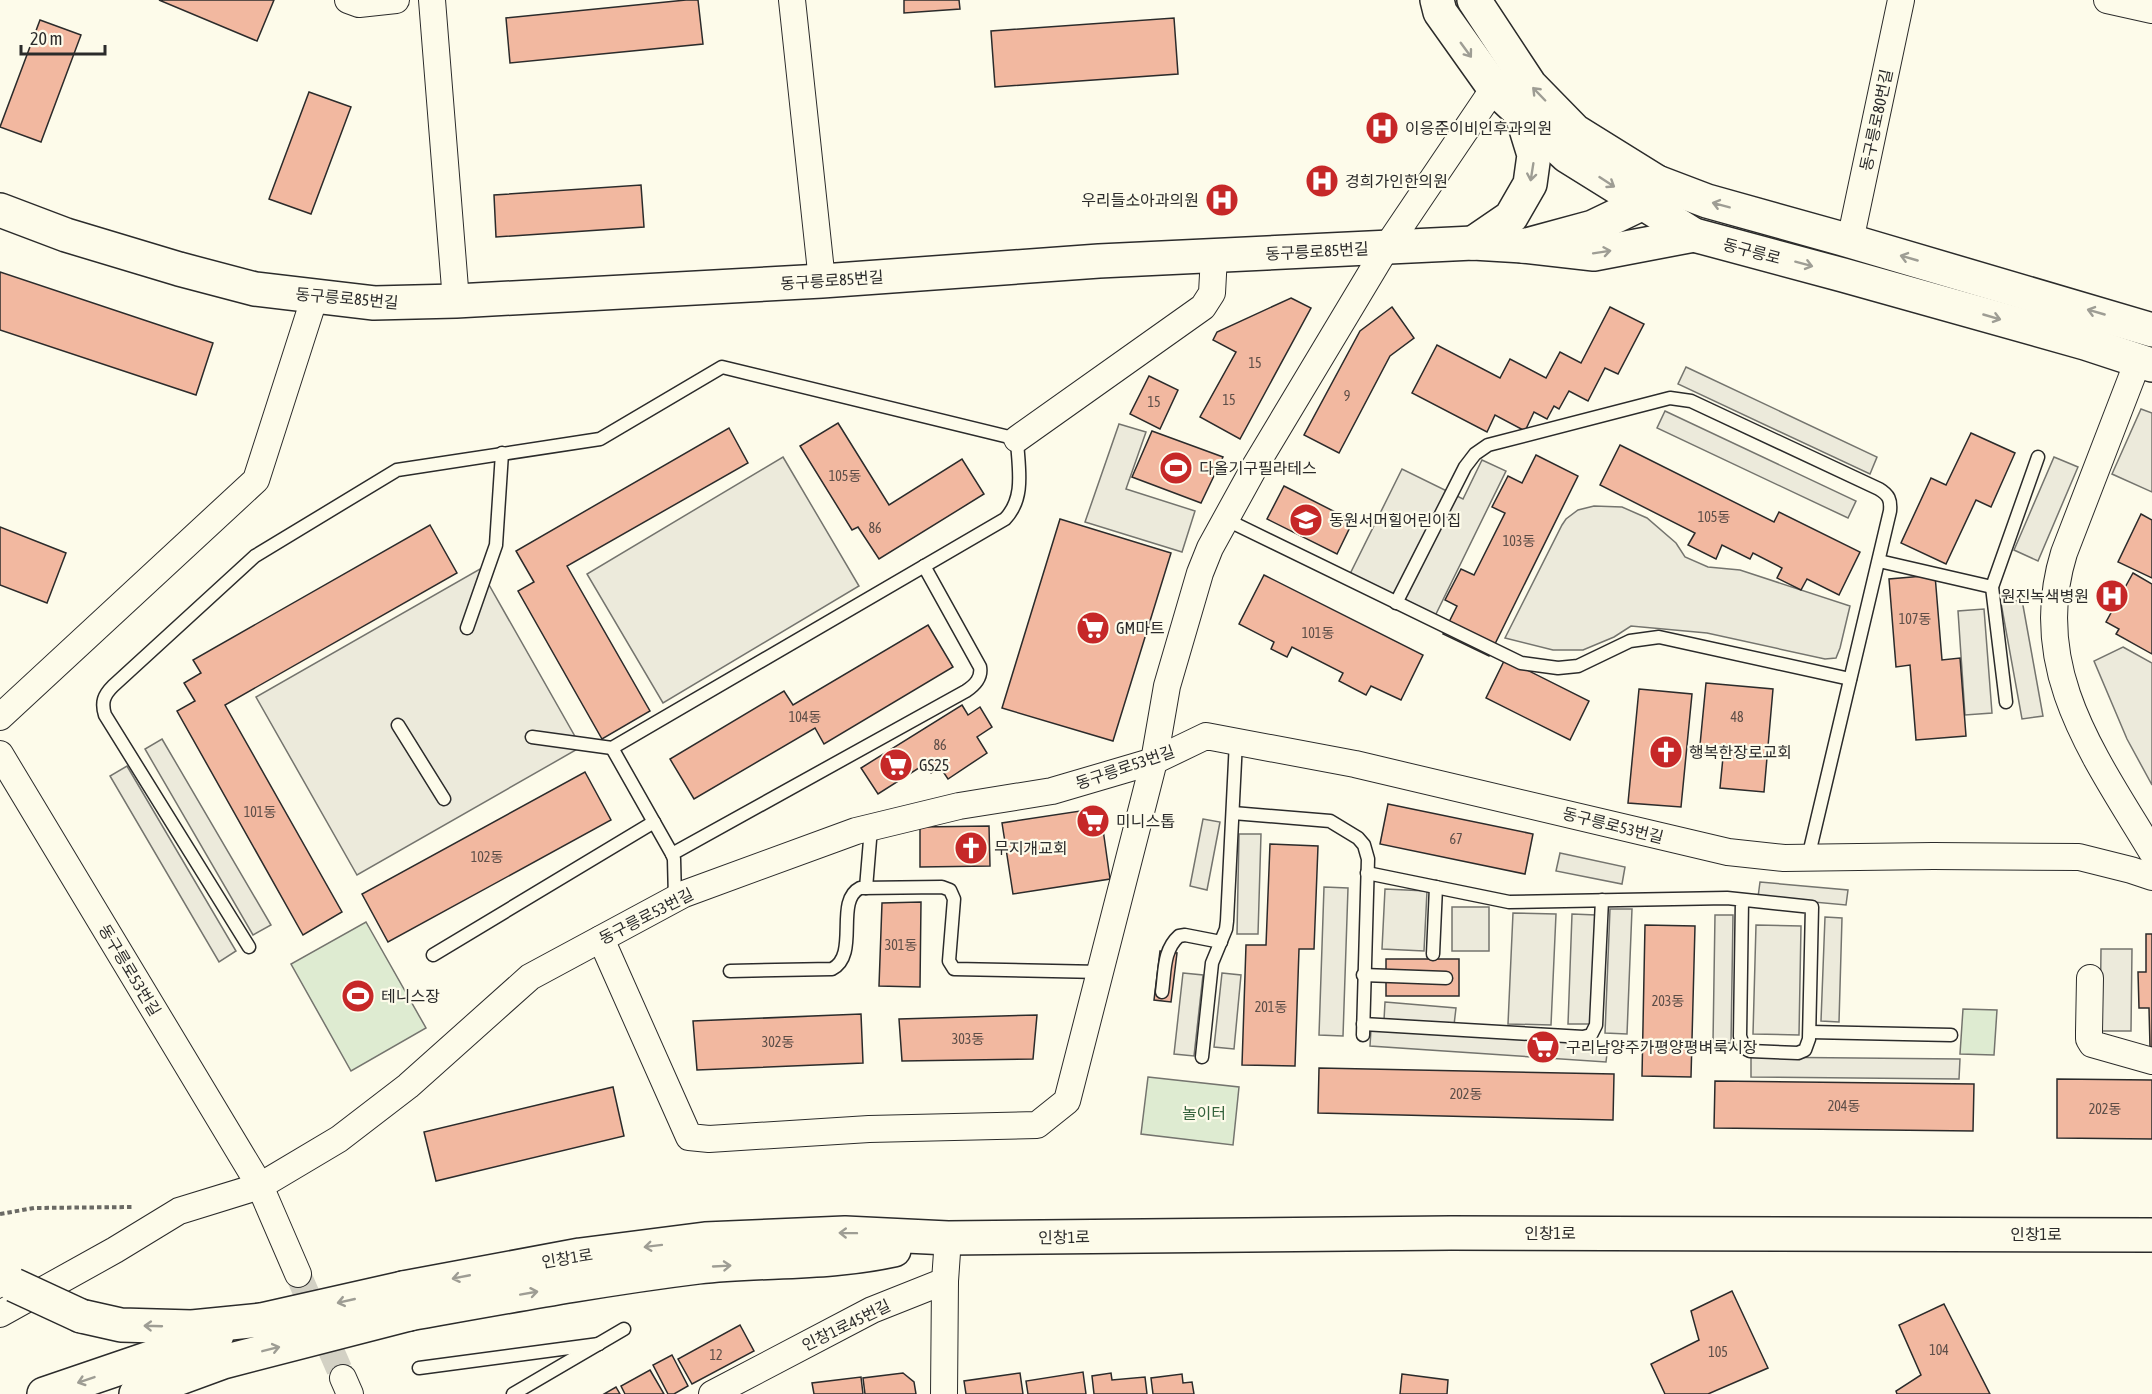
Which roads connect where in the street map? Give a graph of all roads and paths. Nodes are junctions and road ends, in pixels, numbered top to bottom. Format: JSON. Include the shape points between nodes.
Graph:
{"nodes":[{"id":1,"x":348,"y":0,"type":"edge"},
{"id":2,"x":396,"y":0,"type":"edge"},
{"id":3,"x":432,"y":0,"type":"edge"},
{"id":4,"x":792,"y":0,"type":"edge"},
{"id":5,"x":1437,"y":0,"type":"edge"},
{"id":6,"x":1474,"y":0,"type":"edge"},
{"id":7,"x":1901,"y":0,"type":"edge"},
{"id":8,"x":2107,"y":0,"type":"edge"},
{"id":9,"x":2152,"y":10,"type":"edge"},
{"id":10,"x":1494,"y":88,"type":"junction"},
{"id":11,"x":1522,"y":116,"type":"junction"},
{"id":12,"x":1649,"y":193,"type":"junction"},
{"id":13,"x":0,"y":210,"type":"edge"},
{"id":14,"x":1694,"y":235,"type":"junction"},
{"id":15,"x":1850,"y":241,"type":"junction"},
{"id":16,"x":1473,"y":243,"type":"junction"},
{"id":17,"x":1523,"y":246,"type":"junction"},
{"id":18,"x":1386,"y":248,"type":"junction"},
{"id":19,"x":1214,"y":256,"type":"junction"},
{"id":20,"x":822,"y":281,"type":"junction"},
{"id":21,"x":315,"y":296,"type":"junction"},
{"id":22,"x":456,"y":302,"type":"junction"},
{"id":23,"x":2152,"y":330,"type":"edge"},
{"id":24,"x":2145,"y":363,"type":"edge"},
{"id":25,"x":1017,"y":439,"type":"junction"},
{"id":26,"x":502,"y":453,"type":"junction"},
{"id":27,"x":2038,"y":457,"type":"dead end"},
{"id":28,"x":1225,"y":519,"type":"junction"},
{"id":29,"x":1878,"y":561,"type":"junction"},
{"id":30,"x":924,"y":566,"type":"junction"},
{"id":31,"x":1992,"y":588,"type":"junction"},
{"id":32,"x":1396,"y":603,"type":"junction"},
{"id":33,"x":467,"y":628,"type":"dead end"},
{"id":34,"x":1850,"y":679,"type":"junction"},
{"id":35,"x":2006,"y":702,"type":"dead end"},
{"id":36,"x":0,"y":717,"type":"edge"},
{"id":37,"x":398,"y":725,"type":"dead end"},
{"id":38,"x":532,"y":737,"type":"dead end"},
{"id":39,"x":1236,"y":741,"type":"junction"},
{"id":40,"x":612,"y":748,"type":"junction"},
{"id":41,"x":0,"y":754,"type":"edge"},
{"id":42,"x":1154,"y":761,"type":"junction"},
{"id":43,"x":444,"y":799,"type":"dead end"},
{"id":44,"x":1233,"y":813,"type":"junction"},
{"id":45,"x":654,"y":822,"type":"junction"},
{"id":46,"x":870,"y":828,"type":"junction"},
{"id":47,"x":2152,"y":852,"type":"edge"},
{"id":48,"x":672,"y":854,"type":"junction"},
{"id":49,"x":1808,"y":858,"type":"junction"},
{"id":50,"x":1367,"y":873,"type":"junction"},
{"id":51,"x":2152,"y":877,"type":"edge"},
{"id":52,"x":1436,"y":887,"type":"junction"},
{"id":53,"x":866,"y":888,"type":"junction"},
{"id":54,"x":675,"y":899,"type":"junction"},
{"id":55,"x":1602,"y":900,"type":"junction"},
{"id":56,"x":1742,"y":900,"type":"junction"},
{"id":57,"x":601,"y":939,"type":"junction"},
{"id":58,"x":1221,"y":942,"type":"junction"},
{"id":59,"x":249,"y":947,"type":"dead end"},
{"id":60,"x":1433,"y":954,"type":"dead end"},
{"id":61,"x":433,"y":955,"type":"dead end"},
{"id":62,"x":730,"y":971,"type":"dead end"},
{"id":63,"x":1101,"y":972,"type":"junction"},
{"id":64,"x":1364,"y":975,"type":"junction"},
{"id":65,"x":1446,"y":978,"type":"dead end"},
{"id":66,"x":2090,"y":978,"type":"dead end"},
{"id":67,"x":1162,"y":992,"type":"dead end"},
{"id":68,"x":1810,"y":1032,"type":"junction"},
{"id":69,"x":1951,"y":1035,"type":"dead end"},
{"id":70,"x":1202,"y":1057,"type":"dead end"},
{"id":71,"x":2152,"y":1061,"type":"edge"},
{"id":72,"x":260,"y":1186,"type":"junction"},
{"id":73,"x":178,"y":1211,"type":"junction"},
{"id":74,"x":0,"y":1214,"type":"edge"},
{"id":75,"x":2152,"y":1234,"type":"edge"},
{"id":76,"x":948,"y":1238,"type":"junction"},
{"id":77,"x":298,"y":1274,"type":"tunnel mouth"},
{"id":78,"x":7,"y":1280,"type":"edge"},
{"id":79,"x":945,"y":1281,"type":"junction"},
{"id":80,"x":406,"y":1301,"type":"junction"},
{"id":81,"x":0,"y":1314,"type":"edge"},
{"id":82,"x":261,"y":1320,"type":"junction"},
{"id":83,"x":624,"y":1329,"type":"dead end"},
{"id":84,"x":599,"y":1344,"type":"junction"},
{"id":85,"x":224,"y":1362,"type":"junction"},
{"id":86,"x":418,"y":1368,"type":"dead end"},
{"id":87,"x":44,"y":1394,"type":"edge"},
{"id":88,"x":136,"y":1394,"type":"edge"},
{"id":89,"x":159,"y":1394,"type":"edge"},
{"id":90,"x":513,"y":1394,"type":"edge"},
{"id":91,"x":712,"y":1394,"type":"edge"},
{"id":92,"x":944,"y":1394,"type":"edge"}],
"edges":[{"from":1,"to":2,"type":"street","via":[[359,4]]},
{"from":3,"to":22,"type":"street"},
{"from":4,"to":20,"type":"street"},
{"from":5,"to":10,"type":"main road","name":"동구릉로","one_way":true,"via":[[1440,12]]},
{"from":12,"to":6,"type":"main road","name":"동구릉로","one_way":true,"via":[[1575,131],[1530,85]]},
{"from":7,"to":15,"type":"street","name":"동구릉로80번길"},
{"from":8,"to":9,"type":"street"},
{"from":10,"to":11,"type":"main road","name":"동구릉로"},
{"from":10,"to":18,"type":"street"},
{"from":11,"to":12,"type":"main road","name":"동구릉로","one_way":true,"via":[[1567,156]]},
{"from":11,"to":16,"type":"main road","one_way":true,"via":[[1534,155],[1530,184],[1511,217]]},
{"from":12,"to":14,"type":"main road","name":"동구릉로"},
{"from":15,"to":12,"type":"main road","name":"동구릉로","one_way":true,"via":[[1707,201]]},
{"from":12,"to":17,"type":"main road","name":"동구릉로85번길","via":[[1593,227]]},
{"from":13,"to":21,"type":"main road","name":"동구릉로85번길","via":[[66,235],[179,269],[255,289]]},
{"from":17,"to":14,"type":"main road","one_way":true,"via":[[1594,254]]},
{"from":14,"to":24,"type":"main road","name":"동구릉로","one_way":true,"via":[[1878,284]]},
{"from":23,"to":15,"type":"main road","name":"동구릉로","one_way":true},
{"from":16,"to":17,"type":"main road","name":"동구릉로85번길"},
{"from":16,"to":18,"type":"main road","name":"동구릉로85번길"},
{"from":18,"to":19,"type":"main road","name":"동구릉로85번길"},
{"from":18,"to":28,"type":"street"},
{"from":19,"to":20,"type":"main road","name":"동구릉로85번길"},
{"from":19,"to":25,"type":"street","via":[[1212,293],[1203,307]]},
{"from":20,"to":22,"type":"main road","name":"동구릉로85번길"},
{"from":21,"to":22,"type":"main road","name":"동구릉로85번길","via":[[375,303]]},
{"from":21,"to":36,"type":"street","via":[[256,480]]},
{"from":24,"to":47,"type":"street","via":[[2064,553],[2056,578],[2053,622],[2058,663],[2076,721]]},
{"from":25,"to":26,"type":"lane","via":[[722,367],[600,439]]},
{"from":25,"to":30,"type":"lane","via":[[1020,489],[1011,513]]},
{"from":26,"to":33,"type":"lane","via":[[496,545]]},
{"from":26,"to":59,"type":"lane","via":[[397,470],[255,556],[113,686],[104,699],[105,715]]},
{"from":27,"to":31,"type":"lane"},
{"from":28,"to":32,"type":"lane"},
{"from":28,"to":42,"type":"street","via":[[1200,573],[1167,686]]},
{"from":29,"to":31,"type":"lane"},
{"from":29,"to":32,"type":"lane","via":[[1890,511],[1891,500],[1886,494],[1690,401],[1670,398],[1488,445],[1475,454],[1465,466]]},
{"from":29,"to":34,"type":"lane"},
{"from":30,"to":40,"type":"lane"},
{"from":30,"to":48,"type":"lane","via":[[980,667],[981,674],[973,687]]},
{"from":31,"to":35,"type":"lane"},
{"from":32,"to":34,"type":"lane","via":[[1521,663],[1558,668],[1578,666],[1630,641],[1659,637]]},
{"from":34,"to":49,"type":"lane"},
{"from":37,"to":43,"type":"lane"},
{"from":38,"to":40,"type":"lane"},
{"from":39,"to":42,"type":"street","name":"동구릉로53번길","via":[[1206,736]]},
{"from":39,"to":44,"type":"lane"},
{"from":39,"to":49,"type":"street","name":"동구릉로53번길","via":[[1355,764],[1728,852]]},
{"from":40,"to":45,"type":"lane"},
{"from":41,"to":72,"type":"street","name":"동구릉로53번길"},
{"from":42,"to":46,"type":"street","name":"동구릉로53번길","via":[[1052,791],[959,806]]},
{"from":42,"to":63,"type":"street"},
{"from":44,"to":50,"type":"lane","via":[[1337,824],[1364,845]]},
{"from":44,"to":58,"type":"lane","via":[[1227,921]]},
{"from":45,"to":48,"type":"lane"},
{"from":45,"to":61,"type":"lane"},
{"from":46,"to":53,"type":"lane"},
{"from":46,"to":54,"type":"street","name":"동구릉로53번길"},
{"from":48,"to":54,"type":"lane"},
{"from":49,"to":51,"type":"street","name":"동구릉로53번길","via":[[2079,857]]},
{"from":50,"to":52,"type":"lane"},
{"from":50,"to":64,"type":"lane"},
{"from":52,"to":55,"type":"lane","via":[[1509,902]]},
{"from":52,"to":60,"type":"lane"},
{"from":53,"to":62,"type":"lane","via":[[851,895],[845,952],[838,966]]},
{"from":53,"to":63,"type":"lane","via":[[950,890],[954,899],[949,961],[954,969]]},
{"from":54,"to":57,"type":"street","name":"동구릉로53번길"},
{"from":55,"to":56,"type":"lane"},
{"from":55,"to":64,"type":"lane","via":[[1596,1025],[1591,1035],[1363,1029]]},
{"from":56,"to":68,"type":"lane","via":[[1812,907]]},
{"from":56,"to":68,"type":"lane","via":[[1740,1036],[1744,1048],[1798,1053],[1808,1046]]},
{"from":57,"to":63,"type":"street","via":[[689,1137],[709,1139],[869,1129],[1037,1125],[1067,1101]]},
{"from":57,"to":72,"type":"street","name":"동구릉로53번길","via":[[530,977],[408,1086],[348,1132]]},
{"from":58,"to":67,"type":"lane","via":[[1179,936],[1166,956]]},
{"from":58,"to":70,"type":"lane","via":[[1212,963]]},
{"from":64,"to":65,"type":"lane"},
{"from":66,"to":71,"type":"street","via":[[2092,1044]]},
{"from":68,"to":69,"type":"lane"},
{"from":72,"to":73,"type":"street"},
{"from":72,"to":77,"type":"street","name":"동구릉로53번길"},
{"from":73,"to":74,"type":"path","via":[[131,1207],[34,1208]]},
{"from":73,"to":81,"type":"street"},
{"from":75,"to":76,"type":"main road","name":"인창1로","via":[[1451,1233]]},
{"from":76,"to":79,"type":"street"},
{"from":76,"to":80,"type":"main road","name":"인창1로","via":[[845,1233],[705,1239],[580,1255]]},
{"from":82,"to":78,"type":"main road","one_way":true,"bridge":true,"via":[[180,1327],[121,1325],[81,1316]]},
{"from":79,"to":91,"type":"street","name":"인창1로45번길","via":[[872,1310]]},
{"from":79,"to":92,"type":"street"},
{"from":80,"to":82,"type":"main road","one_way":true},
{"from":85,"to":80,"type":"main road","one_way":true},
{"from":82,"to":87,"type":"main road","one_way":true},
{"from":83,"to":84,"type":"lane"},
{"from":84,"to":86,"type":"lane"},
{"from":84,"to":90,"type":"lane"},
{"from":85,"to":88,"type":"main road"},
{"from":85,"to":89,"type":"main road"}]}
